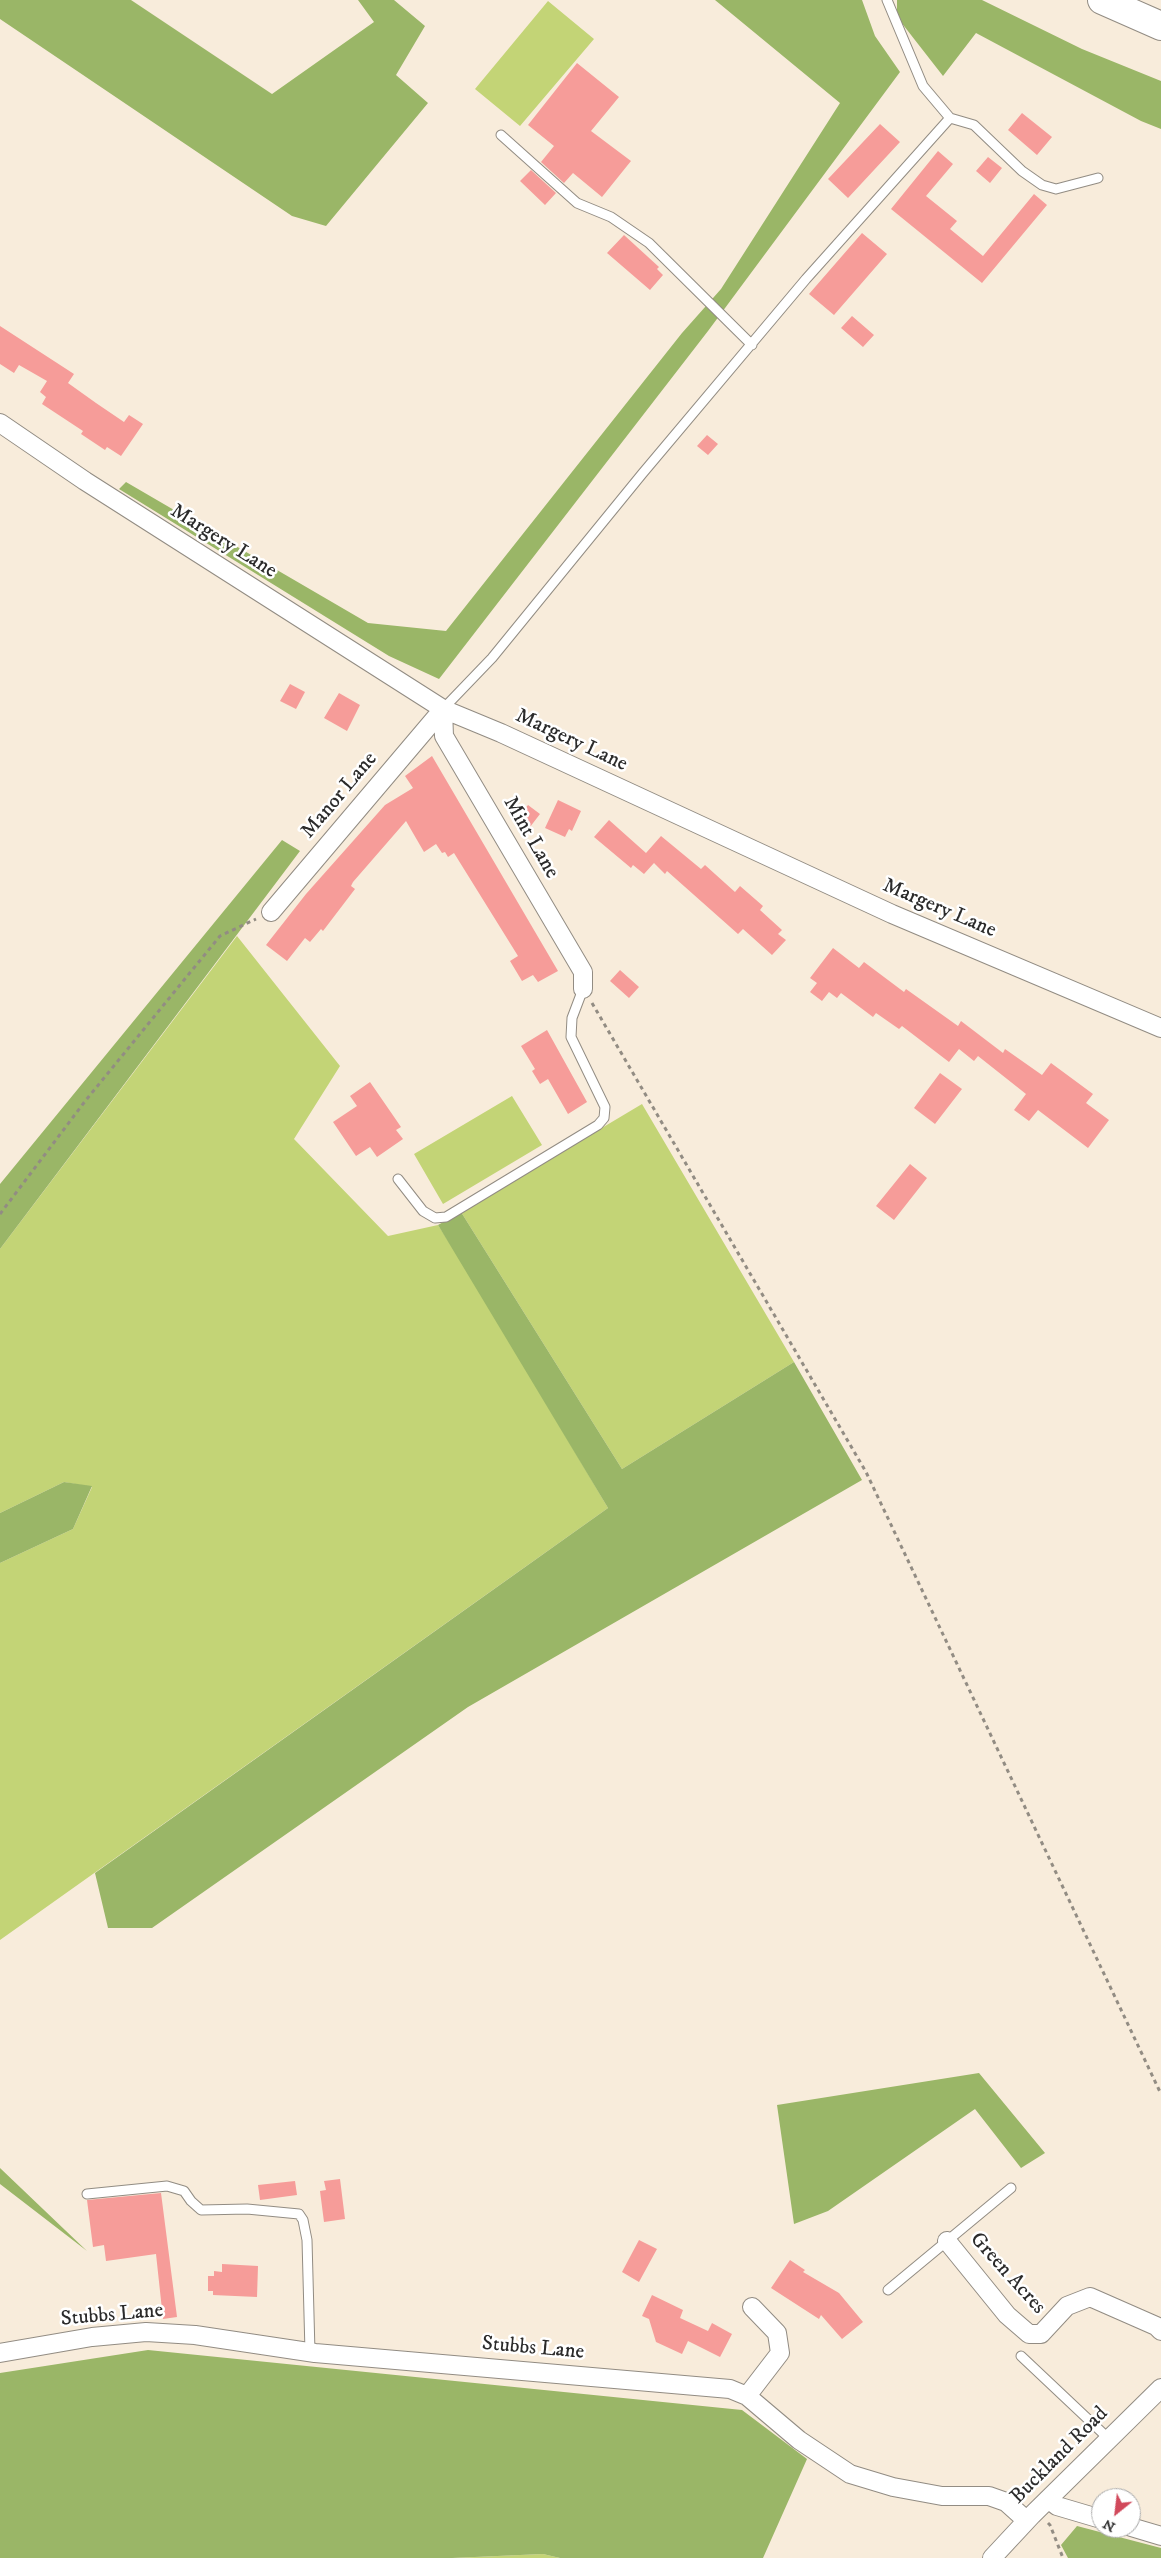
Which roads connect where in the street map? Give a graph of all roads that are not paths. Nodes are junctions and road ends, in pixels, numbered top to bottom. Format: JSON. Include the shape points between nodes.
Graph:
{"nodes":[{"id":1,"x":887,"y":0,"type":"edge"},
{"id":2,"x":1102,"y":0,"type":"edge"},
{"id":3,"x":1161,"y":26,"type":"edge"},
{"id":4,"x":950,"y":118,"type":"junction"},
{"id":5,"x":500,"y":135,"type":"dead end"},
{"id":6,"x":1098,"y":178,"type":"dead end"},
{"id":7,"x":752,"y":345,"type":"junction"},
{"id":8,"x":0,"y":423,"type":"edge"},
{"id":9,"x":443,"y":709,"type":"junction"},
{"id":10,"x":271,"y":912,"type":"road end"},
{"id":11,"x":583,"y":989,"type":"joint"},
{"id":12,"x":1161,"y":1028,"type":"edge"},
{"id":13,"x":398,"y":1179,"type":"dead end"},
{"id":14,"x":1011,"y":2188,"type":"dead end"},
{"id":15,"x":87,"y":2194,"type":"dead end"},
{"id":16,"x":948,"y":2242,"type":"junction"},
{"id":17,"x":888,"y":2290,"type":"dead end"},
{"id":18,"x":752,"y":2307,"type":"dead end"},
{"id":19,"x":1161,"y":2331,"type":"edge"},
{"id":20,"x":310,"y":2352,"type":"junction"},
{"id":21,"x":0,"y":2353,"type":"edge"},
{"id":22,"x":1021,"y":2356,"type":"dead end"},
{"id":23,"x":1161,"y":2388,"type":"edge"},
{"id":24,"x":746,"y":2396,"type":"junction"},
{"id":25,"x":1110,"y":2439,"type":"junction"},
{"id":26,"x":1048,"y":2499,"type":"junction"},
{"id":27,"x":1091,"y":2516,"type":"edge"},
{"id":28,"x":1029,"y":2518,"type":"junction"},
{"id":29,"x":1141,"y":2531,"type":"edge"},
{"id":30,"x":1161,"y":2536,"type":"edge"},
{"id":31,"x":992,"y":2558,"type":"edge"}],
"edges":[{"from":1,"to":4,"type":"lane","via":[[923,86]]},
{"from":2,"to":3,"type":"highway"},
{"from":4,"to":6,"type":"lane","via":[[974,126],[1022,171],[1042,185],[1056,189]]},
{"from":4,"to":7,"type":"lane","via":[[806,279]]},
{"from":5,"to":7,"type":"lane","via":[[577,203],[611,217],[649,242]]},
{"from":7,"to":9,"type":"lane","via":[[492,658]]},
{"from":8,"to":9,"type":"street","name":"Margery Lane","via":[[85,481]]},
{"from":9,"to":10,"type":"street","name":"Manor Lane"},
{"from":9,"to":11,"type":"street","name":"Mint Lane","via":[[444,736],[583,972]]},
{"from":9,"to":12,"type":"street","name":"Margery Lane","via":[[892,914]]},
{"from":11,"to":13,"type":"lane","via":[[572,1018],[571,1037],[605,1107],[604,1118],[598,1125],[446,1217],[435,1218],[423,1212]]},
{"from":14,"to":16,"type":"lane"},
{"from":15,"to":20,"type":"lane","via":[[168,2186],[184,2191],[202,2210],[247,2209],[299,2214],[307,2240]]},
{"from":16,"to":17,"type":"lane"},
{"from":16,"to":19,"type":"street","name":"Green Acres","via":[[1007,2314],[1029,2334],[1042,2334],[1067,2306],[1090,2297]]},
{"from":18,"to":24,"type":"street","via":[[777,2333],[780,2353]]},
{"from":20,"to":21,"type":"street","name":"Stubbs Lane","via":[[195,2335],[146,2332],[92,2337]]},
{"from":20,"to":24,"type":"street","name":"Stubbs Lane","via":[[730,2389]]},
{"from":22,"to":25,"type":"lane"},
{"from":23,"to":25,"type":"street","name":"Buckland Road"},
{"from":24,"to":28,"type":"street","name":"Stubbs Lane","via":[[799,2440],[850,2474],[893,2487],[942,2496],[989,2496],[1006,2502]]},
{"from":25,"to":26,"type":"street","name":"Buckland Road"},
{"from":26,"to":27,"type":"street","via":[[1057,2506]]},
{"from":26,"to":28,"type":"street","name":"Buckland Road"},
{"from":28,"to":31,"type":"street","name":"Buckland Road"},
{"from":29,"to":30,"type":"street"}]}
